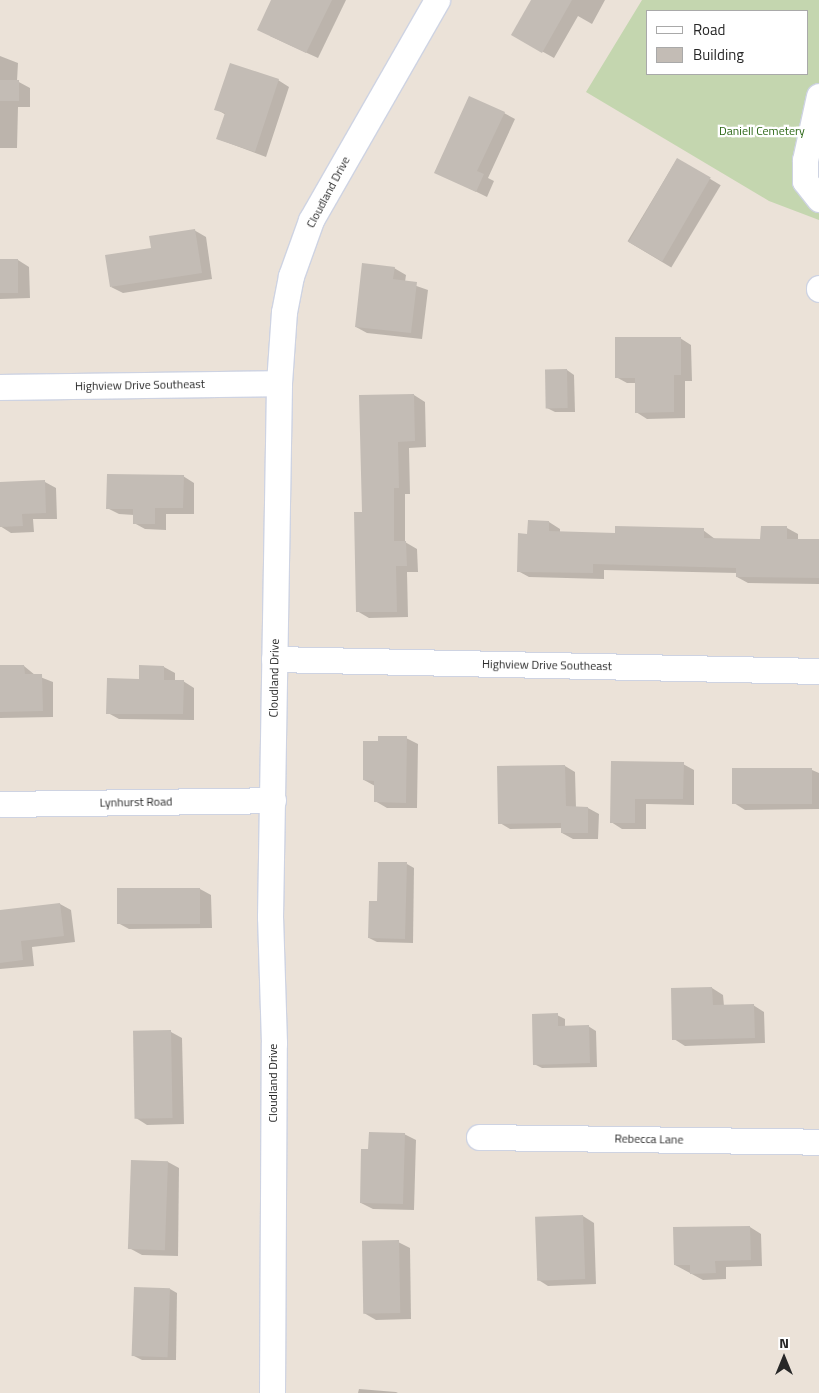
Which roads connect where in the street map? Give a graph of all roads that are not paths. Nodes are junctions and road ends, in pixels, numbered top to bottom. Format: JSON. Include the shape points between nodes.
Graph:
{"nodes":[{"id":1,"x":437,"y":0,"type":"edge"},
{"id":2,"x":819,"y":96,"type":"edge"},
{"id":3,"x":819,"y":199,"type":"edge"},
{"id":4,"x":279,"y":383,"type":"junction"},
{"id":5,"x":0,"y":386,"type":"edge"},
{"id":6,"x":274,"y":660,"type":"junction"},
{"id":7,"x":819,"y":671,"type":"edge"},
{"id":8,"x":273,"y":800,"type":"junction"},
{"id":9,"x":0,"y":804,"type":"edge"},
{"id":10,"x":480,"y":1137,"type":"dead end"},
{"id":11,"x":819,"y":1142,"type":"edge"},
{"id":12,"x":272,"y":1393,"type":"edge"}],
"edges":[{"from":1,"to":4,"type":"street","name":"Cloudland Drive","via":[[311,220],[284,312]]},
{"from":2,"to":3,"type":"street","via":[[805,160],[805,181]]},
{"from":4,"to":5,"type":"street","name":"Highview Drive Southeast"},
{"from":4,"to":6,"type":"street","name":"Cloudland Drive"},
{"from":6,"to":7,"type":"street","name":"Highview Drive Southeast"},
{"from":6,"to":8,"type":"street","name":"Cloudland Drive"},
{"from":8,"to":9,"type":"street","name":"Lynhurst Road"},
{"from":8,"to":12,"type":"street","name":"Cloudland Drive","via":[[270,917],[274,1043]]},
{"from":10,"to":11,"type":"street","name":"Rebecca Lane"}]}
